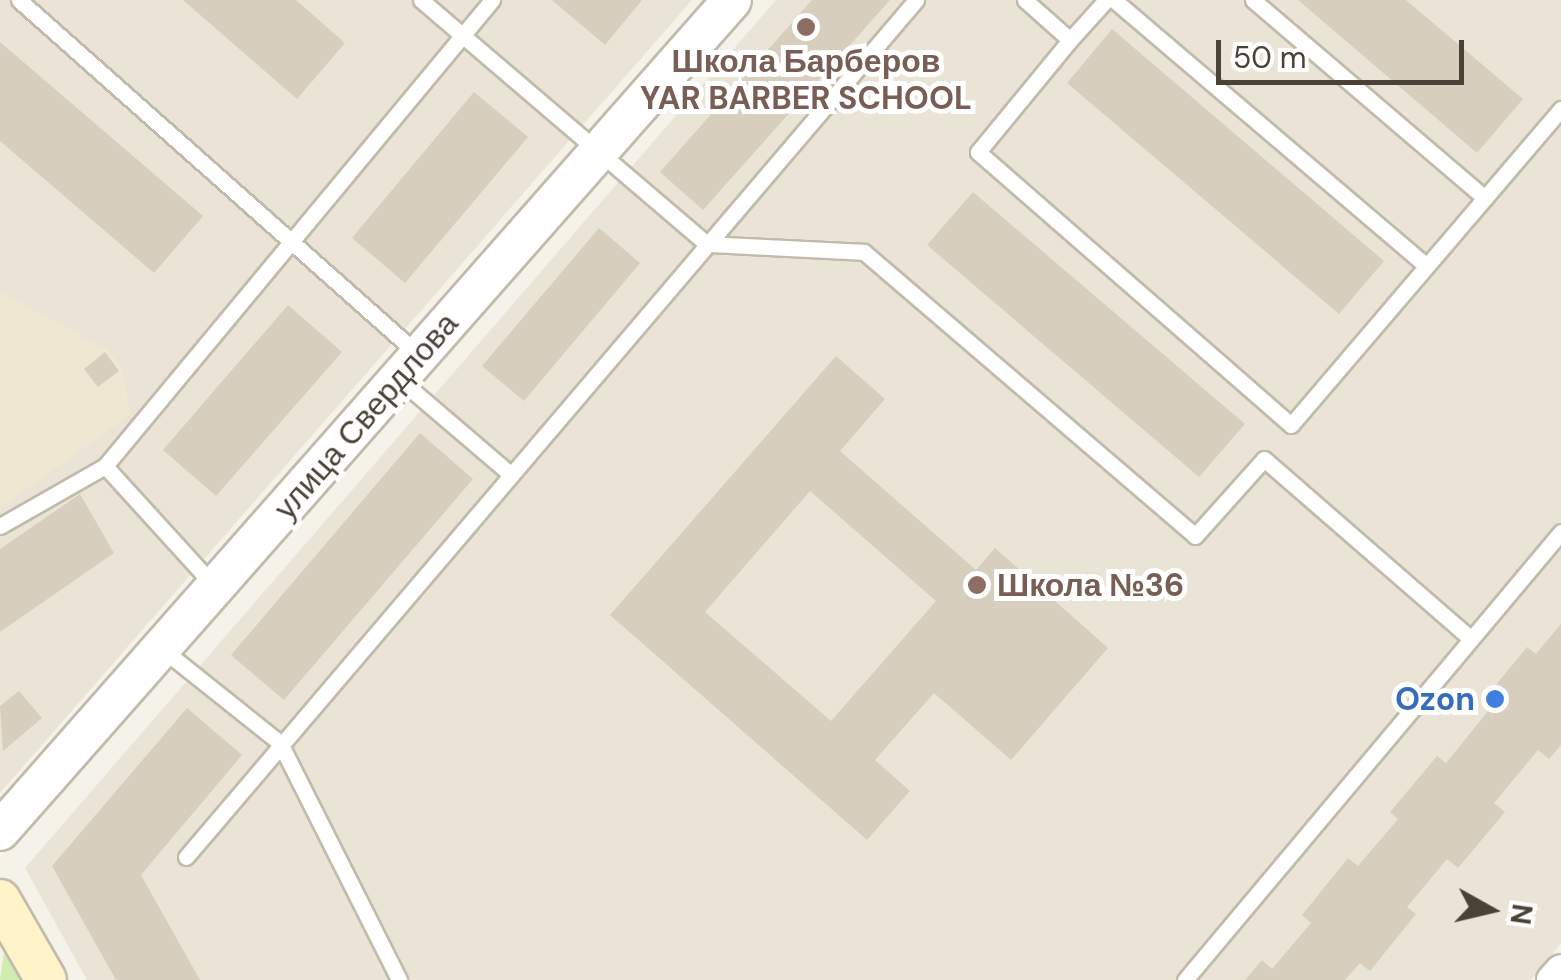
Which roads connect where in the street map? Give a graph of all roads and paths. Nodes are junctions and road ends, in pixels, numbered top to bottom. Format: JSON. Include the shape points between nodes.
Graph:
{"nodes":[{"id":1,"x":19,"y":0,"type":"edge"},
{"id":2,"x":421,"y":0,"type":"edge"},
{"id":3,"x":492,"y":0,"type":"edge"},
{"id":4,"x":732,"y":0,"type":"edge"},
{"id":5,"x":916,"y":0,"type":"edge"},
{"id":6,"x":1025,"y":0,"type":"edge"},
{"id":7,"x":1106,"y":0,"type":"edge"},
{"id":8,"x":1114,"y":0,"type":"edge"},
{"id":9,"x":1253,"y":0,"type":"edge"},
{"id":10,"x":462,"y":36,"type":"junction"},
{"id":11,"x":1070,"y":40,"type":"junction"},
{"id":12,"x":1561,"y":108,"type":"edge"},
{"id":13,"x":597,"y":154,"type":"junction"},
{"id":14,"x":1485,"y":198,"type":"junction"},
{"id":15,"x":292,"y":243,"type":"junction"},
{"id":16,"x":707,"y":244,"type":"junction"},
{"id":17,"x":1426,"y":266,"type":"junction"},
{"id":18,"x":409,"y":367,"type":"junction"},
{"id":19,"x":105,"y":466,"type":"junction"},
{"id":20,"x":508,"y":472,"type":"junction"},
{"id":21,"x":0,"y":526,"type":"edge"},
{"id":22,"x":1561,"y":532,"type":"edge"},
{"id":23,"x":215,"y":587,"type":"junction"},
{"id":24,"x":1471,"y":639,"type":"junction"},
{"id":25,"x":162,"y":648,"type":"junction"},
{"id":26,"x":280,"y":744,"type":"junction"},
{"id":27,"x":0,"y":832,"type":"edge"},
{"id":28,"x":186,"y":857,"type":"dead end"},
{"id":29,"x":0,"y":900,"type":"edge"},
{"id":30,"x":1561,"y":970,"type":"edge"},
{"id":31,"x":46,"y":980,"type":"edge"},
{"id":32,"x":400,"y":980,"type":"edge"},
{"id":33,"x":1185,"y":980,"type":"edge"},
{"id":34,"x":1552,"y":980,"type":"edge"}],
"edges":[{"from":1,"to":15,"type":"lane"},
{"from":2,"to":10,"type":"lane"},
{"from":3,"to":10,"type":"lane"},
{"from":4,"to":13,"type":"street","name":"улица Свердлова"},
{"from":5,"to":16,"type":"lane"},
{"from":6,"to":11,"type":"lane"},
{"from":7,"to":11,"type":"lane"},
{"from":8,"to":17,"type":"lane"},
{"from":9,"to":14,"type":"lane"},
{"from":10,"to":13,"type":"lane"},
{"from":10,"to":15,"type":"lane"},
{"from":11,"to":17,"type":"lane","via":[[978,152],[1291,425]]},
{"from":12,"to":14,"type":"lane"},
{"from":13,"to":16,"type":"lane"},
{"from":13,"to":18,"type":"street","name":"улица Свердлова"},
{"from":14,"to":17,"type":"lane"},
{"from":15,"to":18,"type":"lane"},
{"from":15,"to":19,"type":"lane"},
{"from":16,"to":20,"type":"lane"},
{"from":16,"to":24,"type":"lane","via":[[864,252],[1195,536],[1264,459]]},
{"from":18,"to":20,"type":"lane"},
{"from":18,"to":23,"type":"street","name":"улица Свердлова"},
{"from":19,"to":21,"type":"lane"},
{"from":19,"to":23,"type":"lane"},
{"from":20,"to":26,"type":"lane"},
{"from":22,"to":24,"type":"lane"},
{"from":23,"to":25,"type":"street","name":"улица Свердлова"},
{"from":24,"to":33,"type":"lane"},
{"from":25,"to":26,"type":"lane"},
{"from":25,"to":27,"type":"street","name":"улица Свердлова"},
{"from":26,"to":28,"type":"lane"},
{"from":26,"to":32,"type":"lane"},
{"from":29,"to":31,"type":"main road"},
{"from":30,"to":34,"type":"street"}]}
